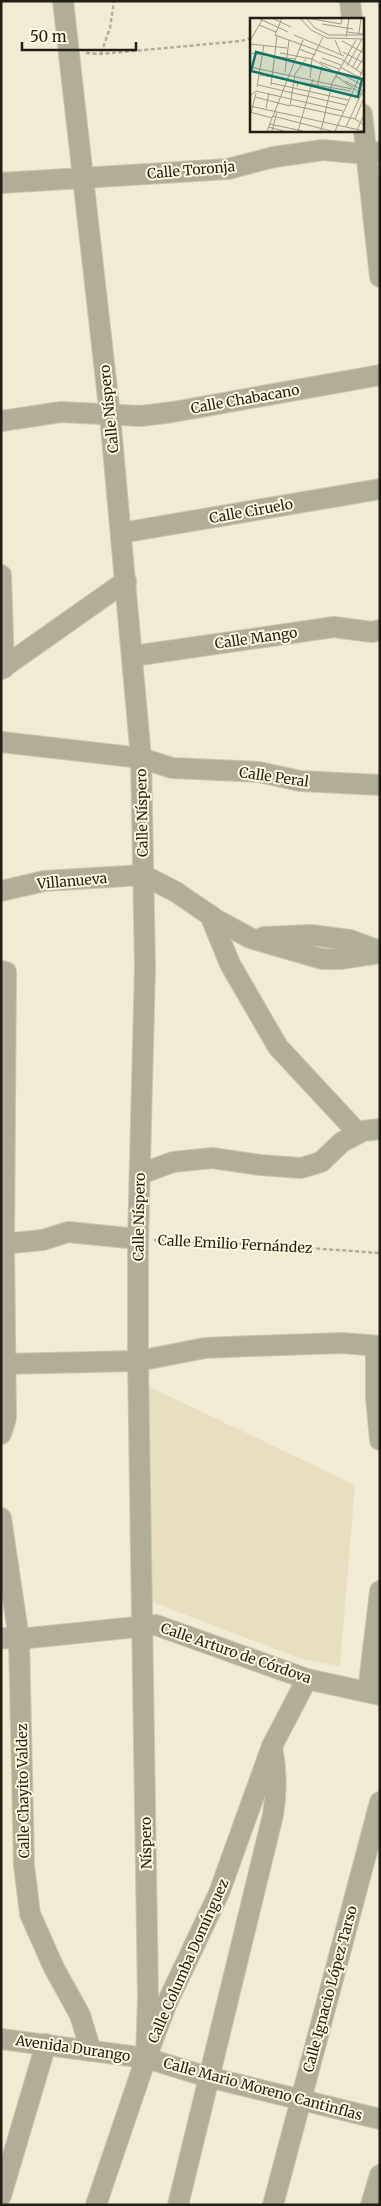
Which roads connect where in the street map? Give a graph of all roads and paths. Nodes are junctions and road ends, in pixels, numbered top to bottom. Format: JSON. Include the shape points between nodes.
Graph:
{"nodes":[{"id":1,"x":63,"y":1,"type":"edge"},
{"id":2,"x":114,"y":1,"type":"edge"},
{"id":3,"x":350,"y":1,"type":"edge"},
{"id":4,"x":352,"y":18,"type":"edge"},
{"id":5,"x":250,"y":38,"type":"edge"},
{"id":6,"x":69,"y":52,"type":"junction"},
{"id":7,"x":101,"y":54,"type":"junction"},
{"id":8,"x":364,"y":121,"type":"edge"},
{"id":9,"x":373,"y":153,"type":"edge"},
{"id":10,"x":82,"y":179,"type":"junction"},
{"id":11,"x":1,"y":183,"type":"edge"},
{"id":12,"x":379,"y":268,"type":"edge"},
{"id":13,"x":380,"y":375,"type":"edge"},
{"id":14,"x":110,"y":416,"type":"junction"},
{"id":15,"x":1,"y":421,"type":"edge"},
{"id":16,"x":380,"y":489,"type":"edge"},
{"id":17,"x":121,"y":533,"type":"junction"},
{"id":18,"x":1,"y":575,"type":"edge"},
{"id":19,"x":126,"y":580,"type":"junction"},
{"id":20,"x":380,"y":630,"type":"edge"},
{"id":21,"x":133,"y":656,"type":"junction"},
{"id":22,"x":3,"y":668,"type":"edge"},
{"id":23,"x":1,"y":742,"type":"edge"},
{"id":24,"x":141,"y":758,"type":"junction"},
{"id":25,"x":380,"y":785,"type":"edge"},
{"id":26,"x":143,"y":875,"type":"junction"},
{"id":27,"x":1,"y":891,"type":"edge"},
{"id":28,"x":210,"y":916,"type":"junction"},
{"id":29,"x":380,"y":952,"type":"edge"},
{"id":30,"x":4,"y":972,"type":"edge"},
{"id":31,"x":380,"y":1129,"type":"edge"},
{"id":32,"x":358,"y":1133,"type":"junction"},
{"id":33,"x":140,"y":1174,"type":"junction"},
{"id":34,"x":138,"y":1239,"type":"junction"},
{"id":35,"x":3,"y":1244,"type":"edge"},
{"id":36,"x":380,"y":1253,"type":"edge"},
{"id":37,"x":378,"y":1346,"type":"edge"},
{"id":38,"x":138,"y":1361,"type":"junction"},
{"id":39,"x":3,"y":1364,"type":"edge"},
{"id":40,"x":1,"y":1434,"type":"edge"},
{"id":41,"x":380,"y":1440,"type":"edge"},
{"id":42,"x":1,"y":1518,"type":"edge"},
{"id":43,"x":380,"y":1591,"type":"edge"},
{"id":44,"x":142,"y":1628,"type":"junction"},
{"id":45,"x":10,"y":1638,"type":"edge"},
{"id":46,"x":307,"y":1680,"type":"junction"},
{"id":47,"x":374,"y":1694,"type":"edge"},
{"id":48,"x":272,"y":1746,"type":"junction"},
{"id":49,"x":380,"y":1802,"type":"edge"},
{"id":50,"x":1,"y":2039,"type":"edge"},
{"id":51,"x":46,"y":2044,"type":"junction"},
{"id":52,"x":91,"y":2052,"type":"junction"},
{"id":53,"x":146,"y":2058,"type":"junction"},
{"id":54,"x":208,"y":2077,"type":"junction"},
{"id":55,"x":300,"y":2100,"type":"junction"},
{"id":56,"x":380,"y":2119,"type":"edge"},
{"id":57,"x":380,"y":2175,"type":"edge"},
{"id":58,"x":1,"y":2196,"type":"edge"},
{"id":59,"x":96,"y":2205,"type":"edge"},
{"id":60,"x":178,"y":2205,"type":"edge"},
{"id":61,"x":272,"y":2205,"type":"edge"},
{"id":62,"x":371,"y":2205,"type":"edge"}],
"edges":[{"from":1,"to":6,"type":"street","name":"Calle Níspero"},
{"from":2,"to":7,"type":"path","via":[[110,28]]},
{"from":3,"to":4,"type":"street"},
{"from":5,"to":7,"type":"path"},
{"from":6,"to":7,"type":"path"},
{"from":6,"to":10,"type":"street","name":"Calle Níspero"},
{"from":8,"to":9,"type":"street"},
{"from":9,"to":10,"type":"street","name":"Calle Toronja","via":[[323,150],[274,157],[228,169]]},
{"from":9,"to":12,"type":"street"},
{"from":10,"to":11,"type":"street","name":"Calle Toronja"},
{"from":10,"to":14,"type":"street","name":"Calle Níspero"},
{"from":13,"to":14,"type":"street","name":"Calle Chabacano","via":[[173,412]]},
{"from":14,"to":15,"type":"street","name":"Calle Chabacano","via":[[61,412]]},
{"from":14,"to":17,"type":"street","name":"Calle Níspero"},
{"from":16,"to":17,"type":"street","name":"Calle Ciruelo"},
{"from":17,"to":19,"type":"street","name":"Calle Níspero"},
{"from":18,"to":22,"type":"street"},
{"from":19,"to":21,"type":"street","name":"Calle Níspero"},
{"from":19,"to":22,"type":"street"},
{"from":20,"to":21,"type":"street","name":"Calle Mango","via":[[372,632],[334,627]]},
{"from":21,"to":24,"type":"street","name":"Calle Níspero"},
{"from":23,"to":24,"type":"street","name":"Calle Peral"},
{"from":24,"to":25,"type":"street","name":"Calle Peral","via":[[172,768],[260,772],[300,782]]},
{"from":24,"to":26,"type":"street","name":"Calle Níspero"},
{"from":26,"to":27,"type":"street","name":"Villanueva","via":[[44,881]]},
{"from":26,"to":28,"type":"street","via":[[176,892]]},
{"from":26,"to":33,"type":"street","name":"Calle Níspero","via":[[145,967]]},
{"from":28,"to":29,"type":"street","via":[[250,938],[322,960]]},
{"from":28,"to":32,"type":"street","via":[[230,964],[278,1047]]},
{"from":30,"to":35,"type":"street"},
{"from":31,"to":32,"type":"street"},
{"from":32,"to":33,"type":"street","via":[[342,1142],[321,1162],[301,1168],[212,1158],[173,1162]]},
{"from":33,"to":34,"type":"street","name":"Calle Níspero"},
{"from":34,"to":35,"type":"street","name":"Calle Emilio Fernández","via":[[68,1232],[43,1240]]},
{"from":34,"to":36,"type":"path","name":"Calle Emilio Fernández"},
{"from":34,"to":38,"type":"street","name":"Calle Níspero"},
{"from":35,"to":39,"type":"street"},
{"from":37,"to":38,"type":"street","via":[[342,1343],[205,1348]]},
{"from":37,"to":41,"type":"street","via":[[376,1397]]},
{"from":38,"to":39,"type":"street"},
{"from":38,"to":44,"type":"street","name":"Calle Níspero"},
{"from":39,"to":40,"type":"street","via":[[6,1418]]},
{"from":42,"to":45,"type":"street","name":"Calle Chayito Valdez"},
{"from":43,"to":47,"type":"street"},
{"from":44,"to":45,"type":"street","name":"Calle Arturo de Córdova"},
{"from":44,"to":46,"type":"street","name":"Calle Arturo de Córdova","via":[[156,1625]]},
{"from":44,"to":53,"type":"street","name":"Níspero","via":[[148,1998]]},
{"from":45,"to":52,"type":"street","name":"Calle Chayito Valdez","via":[[30,1914],[80,2015]]},
{"from":46,"to":47,"type":"street","name":"Calle Arturo de Córdova"},
{"from":46,"to":48,"type":"street","name":"Calle Columba Domínguez"},
{"from":48,"to":53,"type":"street","name":"Calle Columba Domínguez","via":[[219,1893],[169,1997]]},
{"from":48,"to":54,"type":"street","via":[[277,1772],[273,1815]]},
{"from":49,"to":55,"type":"street","name":"Calle Ignacio López Tarso"},
{"from":50,"to":51,"type":"street","name":"Avenida Durango"},
{"from":51,"to":52,"type":"street","name":"Avenida Durango"},
{"from":51,"to":58,"type":"street"},
{"from":52,"to":53,"type":"street","name":"Avenida Durango"},
{"from":53,"to":54,"type":"street","name":"Calle Mario Moreno Cantinflas"},
{"from":53,"to":59,"type":"street","name":"Calle Columba Domínguez"},
{"from":54,"to":55,"type":"street","name":"Calle Mario Moreno Cantinflas"},
{"from":54,"to":60,"type":"street"},
{"from":55,"to":56,"type":"street","name":"Calle Mario Moreno Cantinflas"},
{"from":55,"to":61,"type":"street","name":"Calle Ignacio López Tarso"},
{"from":57,"to":62,"type":"street"}]}
